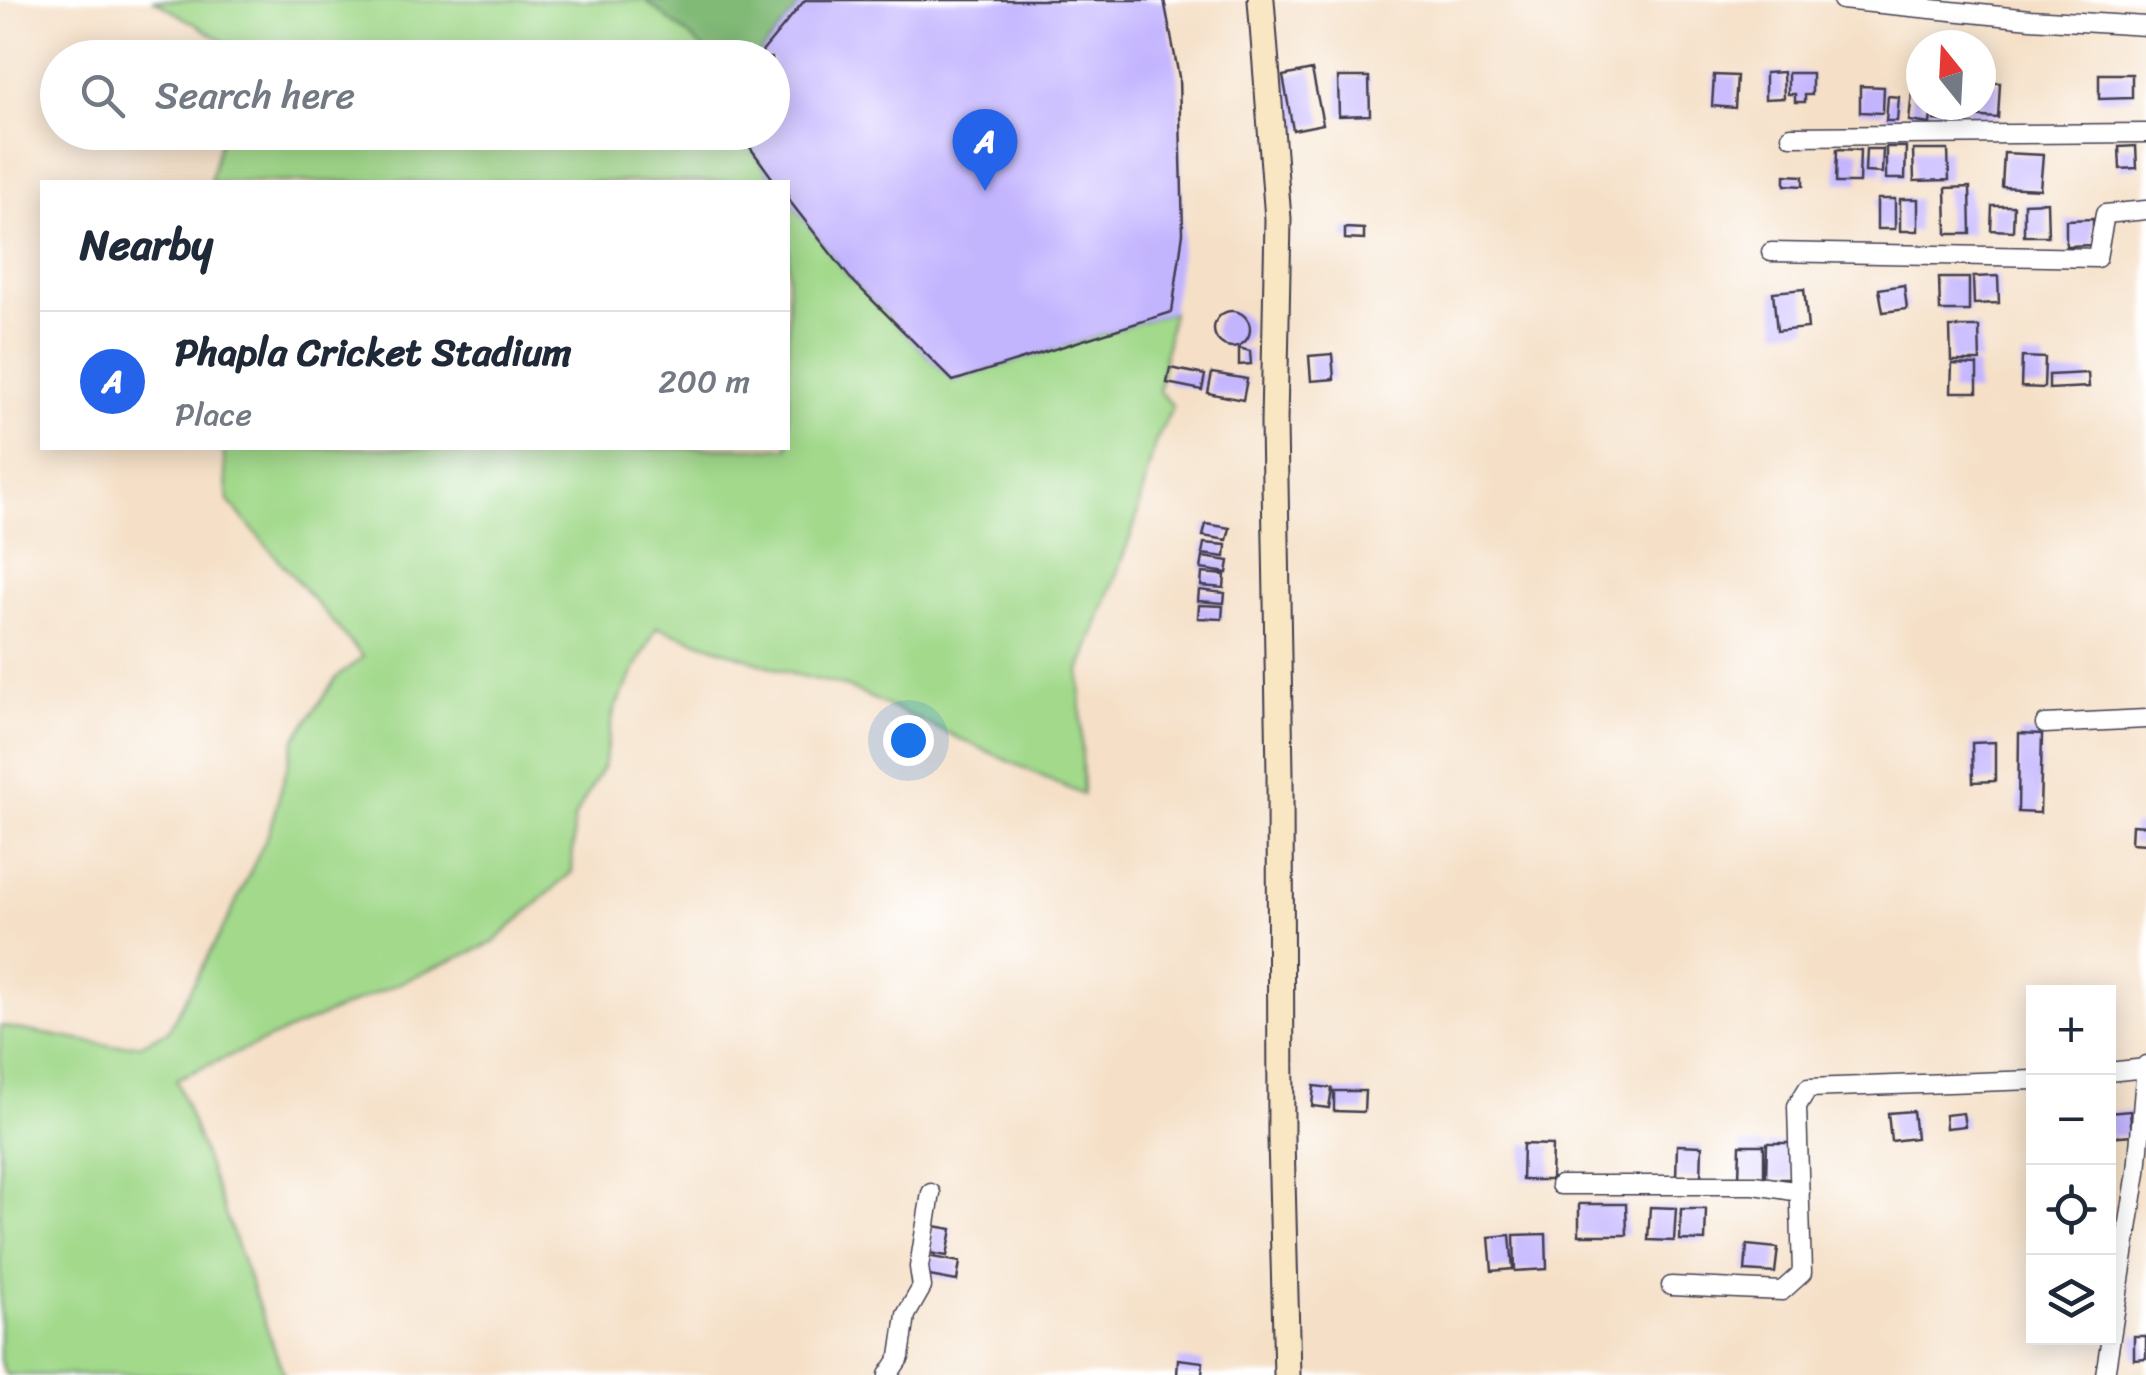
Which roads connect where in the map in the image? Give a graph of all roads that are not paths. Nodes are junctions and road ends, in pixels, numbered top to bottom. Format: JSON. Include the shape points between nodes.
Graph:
{"nodes":[{"id":1,"x":1260,"y":0,"type":"edge"},
{"id":2,"x":1842,"y":0,"type":"edge"},
{"id":3,"x":2146,"y":26,"type":"edge"},
{"id":4,"x":2146,"y":133,"type":"edge"},
{"id":5,"x":1791,"y":136,"type":"dead end"},
{"id":6,"x":2146,"y":210,"type":"edge"},
{"id":7,"x":1770,"y":252,"type":"dead end"},
{"id":8,"x":2146,"y":718,"type":"edge"},
{"id":9,"x":2044,"y":724,"type":"dead end"},
{"id":10,"x":2146,"y":1067,"type":"edge"},
{"id":11,"x":2116,"y":1071,"type":"edge"},
{"id":12,"x":2026,"y":1080,"type":"edge"},
{"id":13,"x":1560,"y":1186,"type":"dead end"},
{"id":14,"x":1800,"y":1192,"type":"junction"},
{"id":15,"x":930,"y":1193,"type":"dead end"},
{"id":16,"x":1671,"y":1286,"type":"dead end"},
{"id":17,"x":888,"y":1375,"type":"edge"},
{"id":18,"x":1287,"y":1375,"type":"edge"},
{"id":19,"x":2105,"y":1375,"type":"edge"}],
"edges":[{"from":1,"to":18,"type":"main road","via":[[1278,219],[1274,423]]},
{"from":2,"to":3,"type":"street"},
{"from":4,"to":5,"type":"street"},
{"from":6,"to":7,"type":"street","via":[[2105,214],[2097,258]]},
{"from":8,"to":9,"type":"street"},
{"from":10,"to":11,"type":"street"},
{"from":10,"to":19,"type":"street"},
{"from":12,"to":14,"type":"street","via":[[1808,1088],[1797,1106]]},
{"from":13,"to":14,"type":"street","via":[[1755,1185]]},
{"from":14,"to":16,"type":"street","via":[[1802,1273],[1782,1291]]},
{"from":15,"to":17,"type":"street","via":[[922,1287],[906,1315],[900,1358]]}]}
